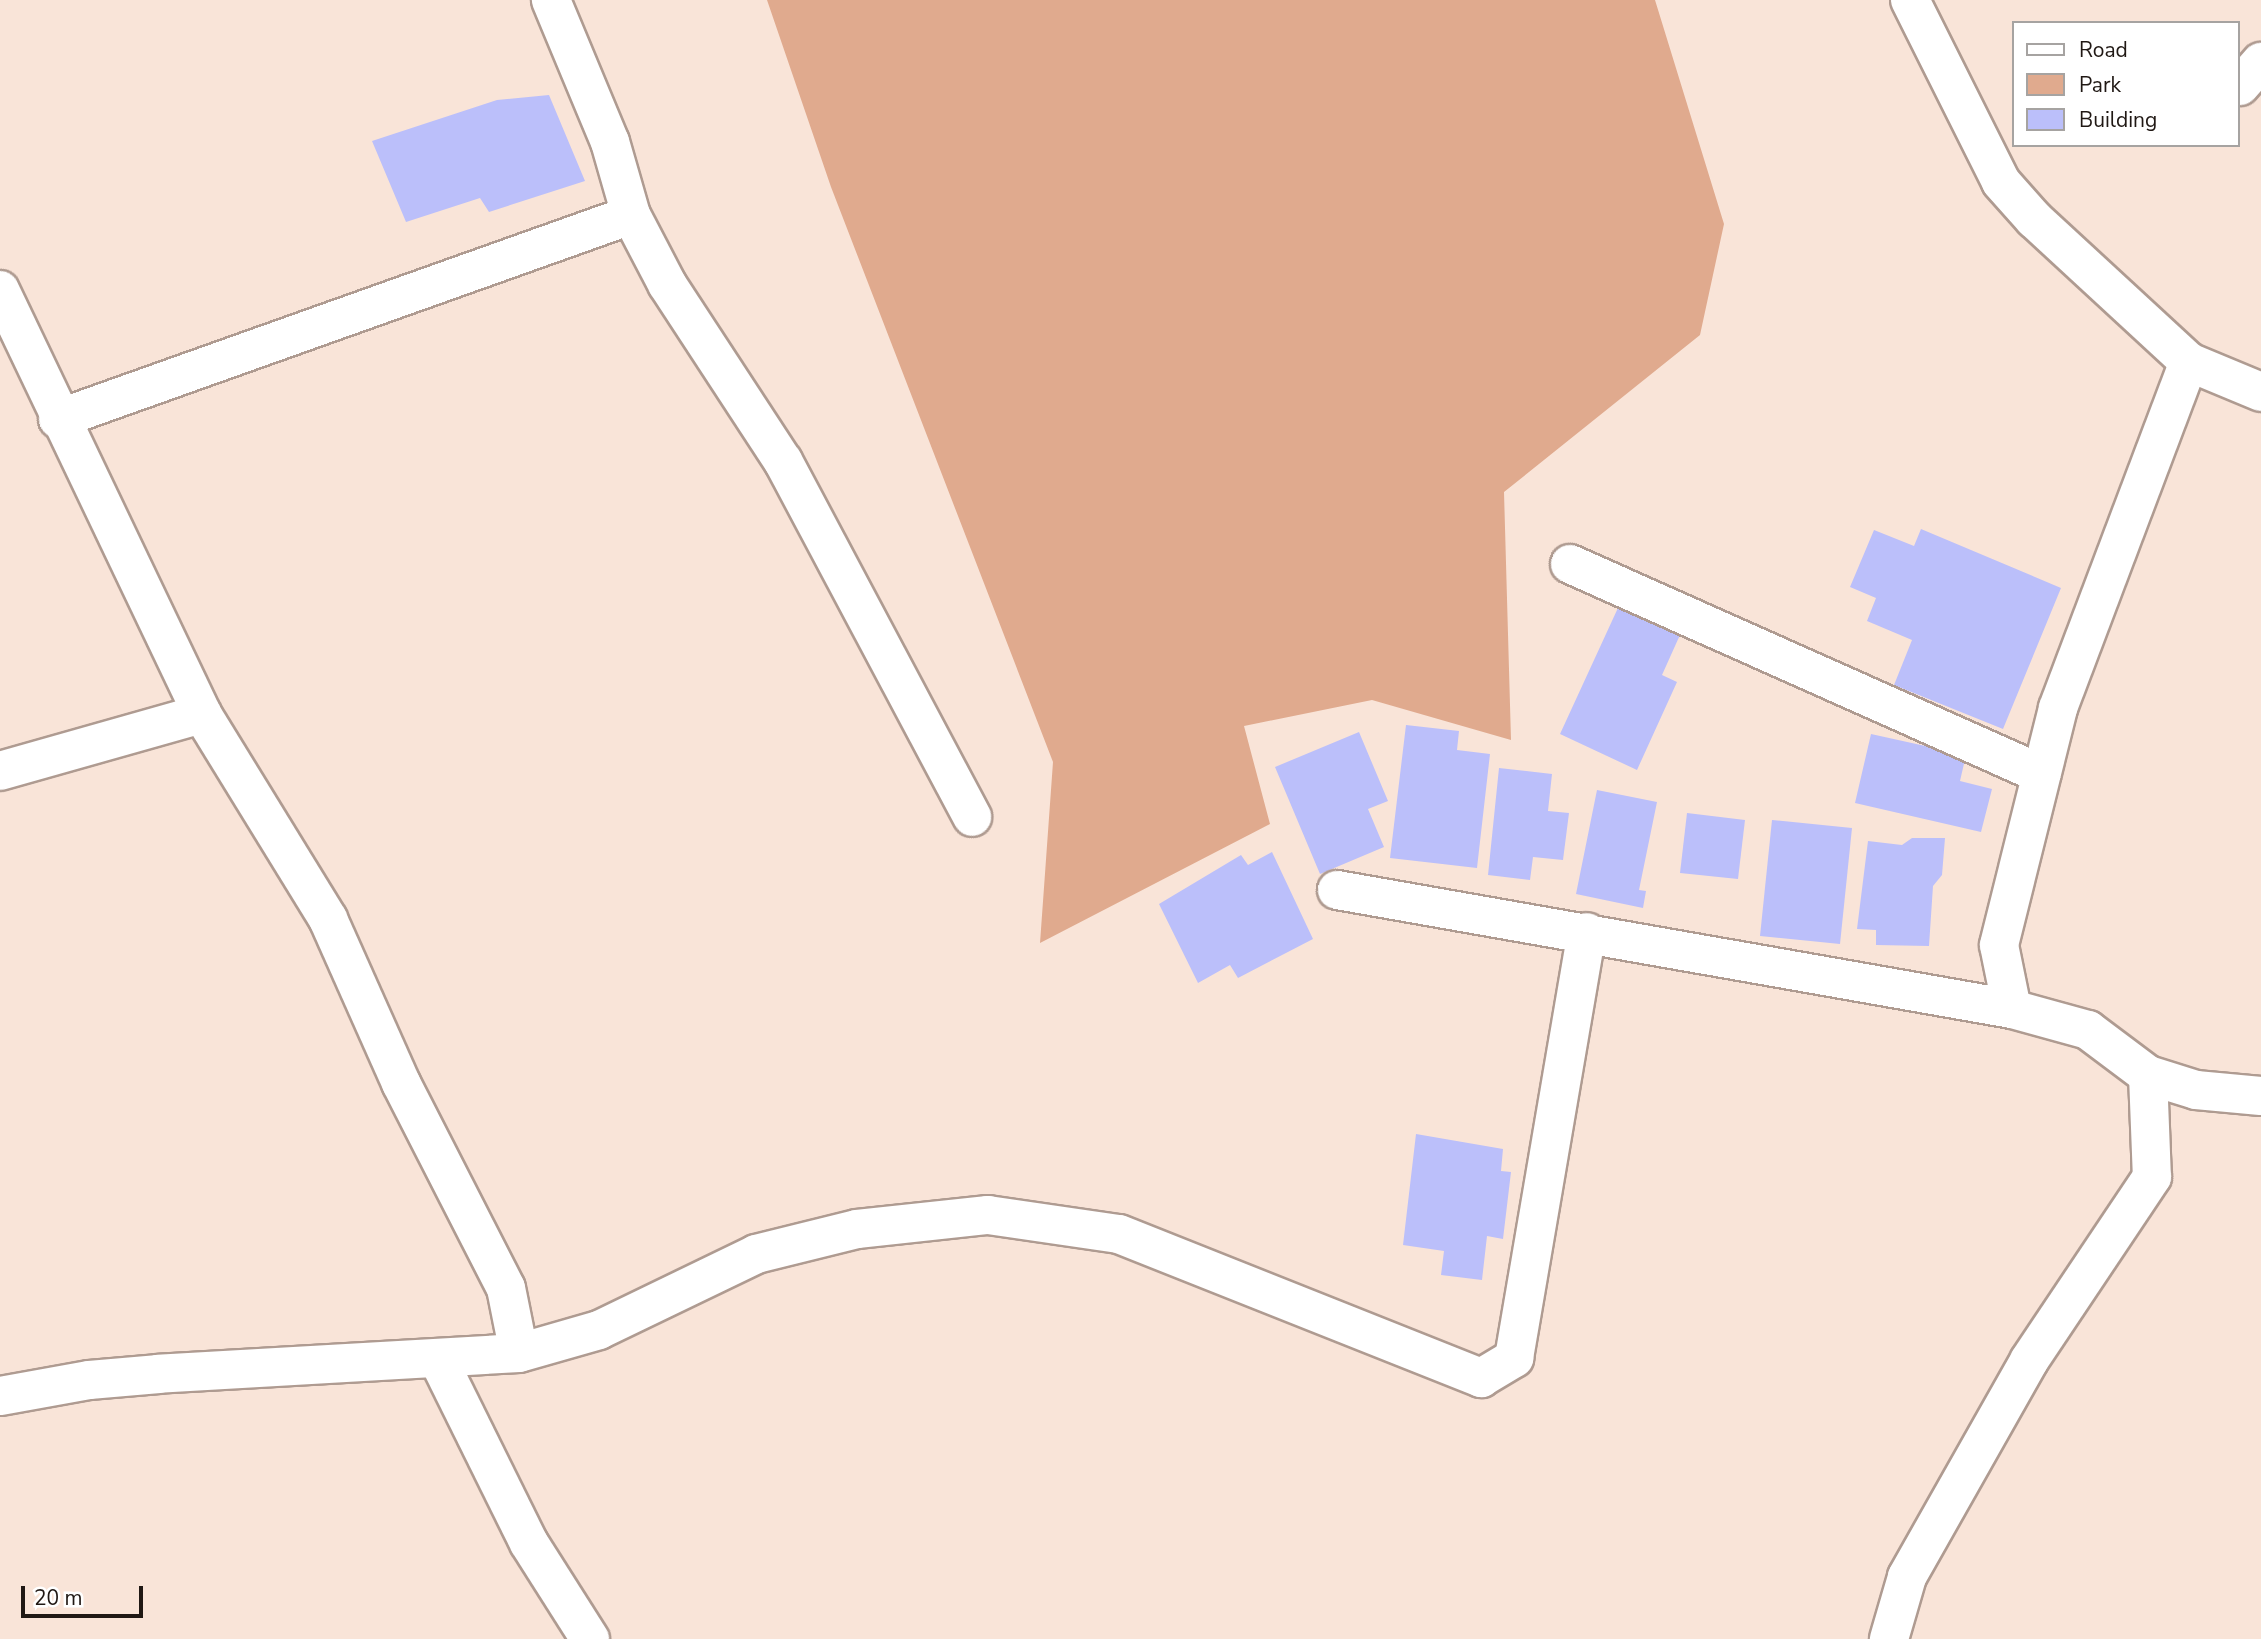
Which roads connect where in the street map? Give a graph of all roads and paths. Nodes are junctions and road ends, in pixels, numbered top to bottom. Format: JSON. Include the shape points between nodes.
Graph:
{"nodes":[{"id":1,"x":551,"y":0,"type":"edge"},
{"id":2,"x":1910,"y":0,"type":"edge"},
{"id":3,"x":631,"y":215,"type":"junction"},
{"id":4,"x":0,"y":290,"type":"edge"},
{"id":5,"x":2189,"y":362,"type":"junction"},
{"id":6,"x":2261,"y":393,"type":"edge"},
{"id":7,"x":58,"y":419,"type":"junction"},
{"id":8,"x":1570,"y":564,"type":"dead end"},
{"id":9,"x":202,"y":714,"type":"junction"},
{"id":10,"x":0,"y":771,"type":"edge"},
{"id":11,"x":2042,"y":774,"type":"junction"},
{"id":12,"x":972,"y":817,"type":"dead end"},
{"id":13,"x":1337,"y":890,"type":"dead end"},
{"id":14,"x":1587,"y":932,"type":"junction"},
{"id":15,"x":2012,"y":1009,"type":"junction"},
{"id":16,"x":2148,"y":1076,"type":"junction"},
{"id":17,"x":2261,"y":1096,"type":"edge"},
{"id":18,"x":519,"y":1353,"type":"junction"},
{"id":19,"x":438,"y":1359,"type":"junction"},
{"id":20,"x":0,"y":1396,"type":"edge"},
{"id":21,"x":590,"y":1639,"type":"edge"},
{"id":22,"x":1888,"y":1639,"type":"edge"}],
"edges":[{"from":1,"to":3,"type":"street","via":[[610,142]]},
{"from":2,"to":5,"type":"street","via":[[2001,182]]},
{"from":3,"to":7,"type":"street"},
{"from":3,"to":12,"type":"street","via":[[667,284],[783,461]]},
{"from":4,"to":7,"type":"street"},
{"from":5,"to":6,"type":"street"},
{"from":5,"to":11,"type":"street","via":[[2058,708]]},
{"from":7,"to":9,"type":"street"},
{"from":8,"to":11,"type":"street"},
{"from":9,"to":10,"type":"street"},
{"from":9,"to":18,"type":"street","via":[[328,919],[401,1083],[506,1288]]},
{"from":11,"to":15,"type":"street","via":[[1999,946]]},
{"from":13,"to":14,"type":"street"},
{"from":14,"to":15,"type":"street"},
{"from":14,"to":18,"type":"street","via":[[1514,1358],[1481,1378],[1119,1234],[988,1215],[857,1228],[757,1254],[599,1330]]},
{"from":15,"to":16,"type":"street","via":[[2088,1030]]},
{"from":16,"to":17,"type":"street","via":[[2196,1090]]},
{"from":16,"to":22,"type":"street","via":[[2151,1177],[2002,1409],[1907,1577]]},
{"from":18,"to":19,"type":"street"},
{"from":19,"to":20,"type":"street","via":[[148,1375]]},
{"from":19,"to":21,"type":"street","via":[[529,1543]]}]}
